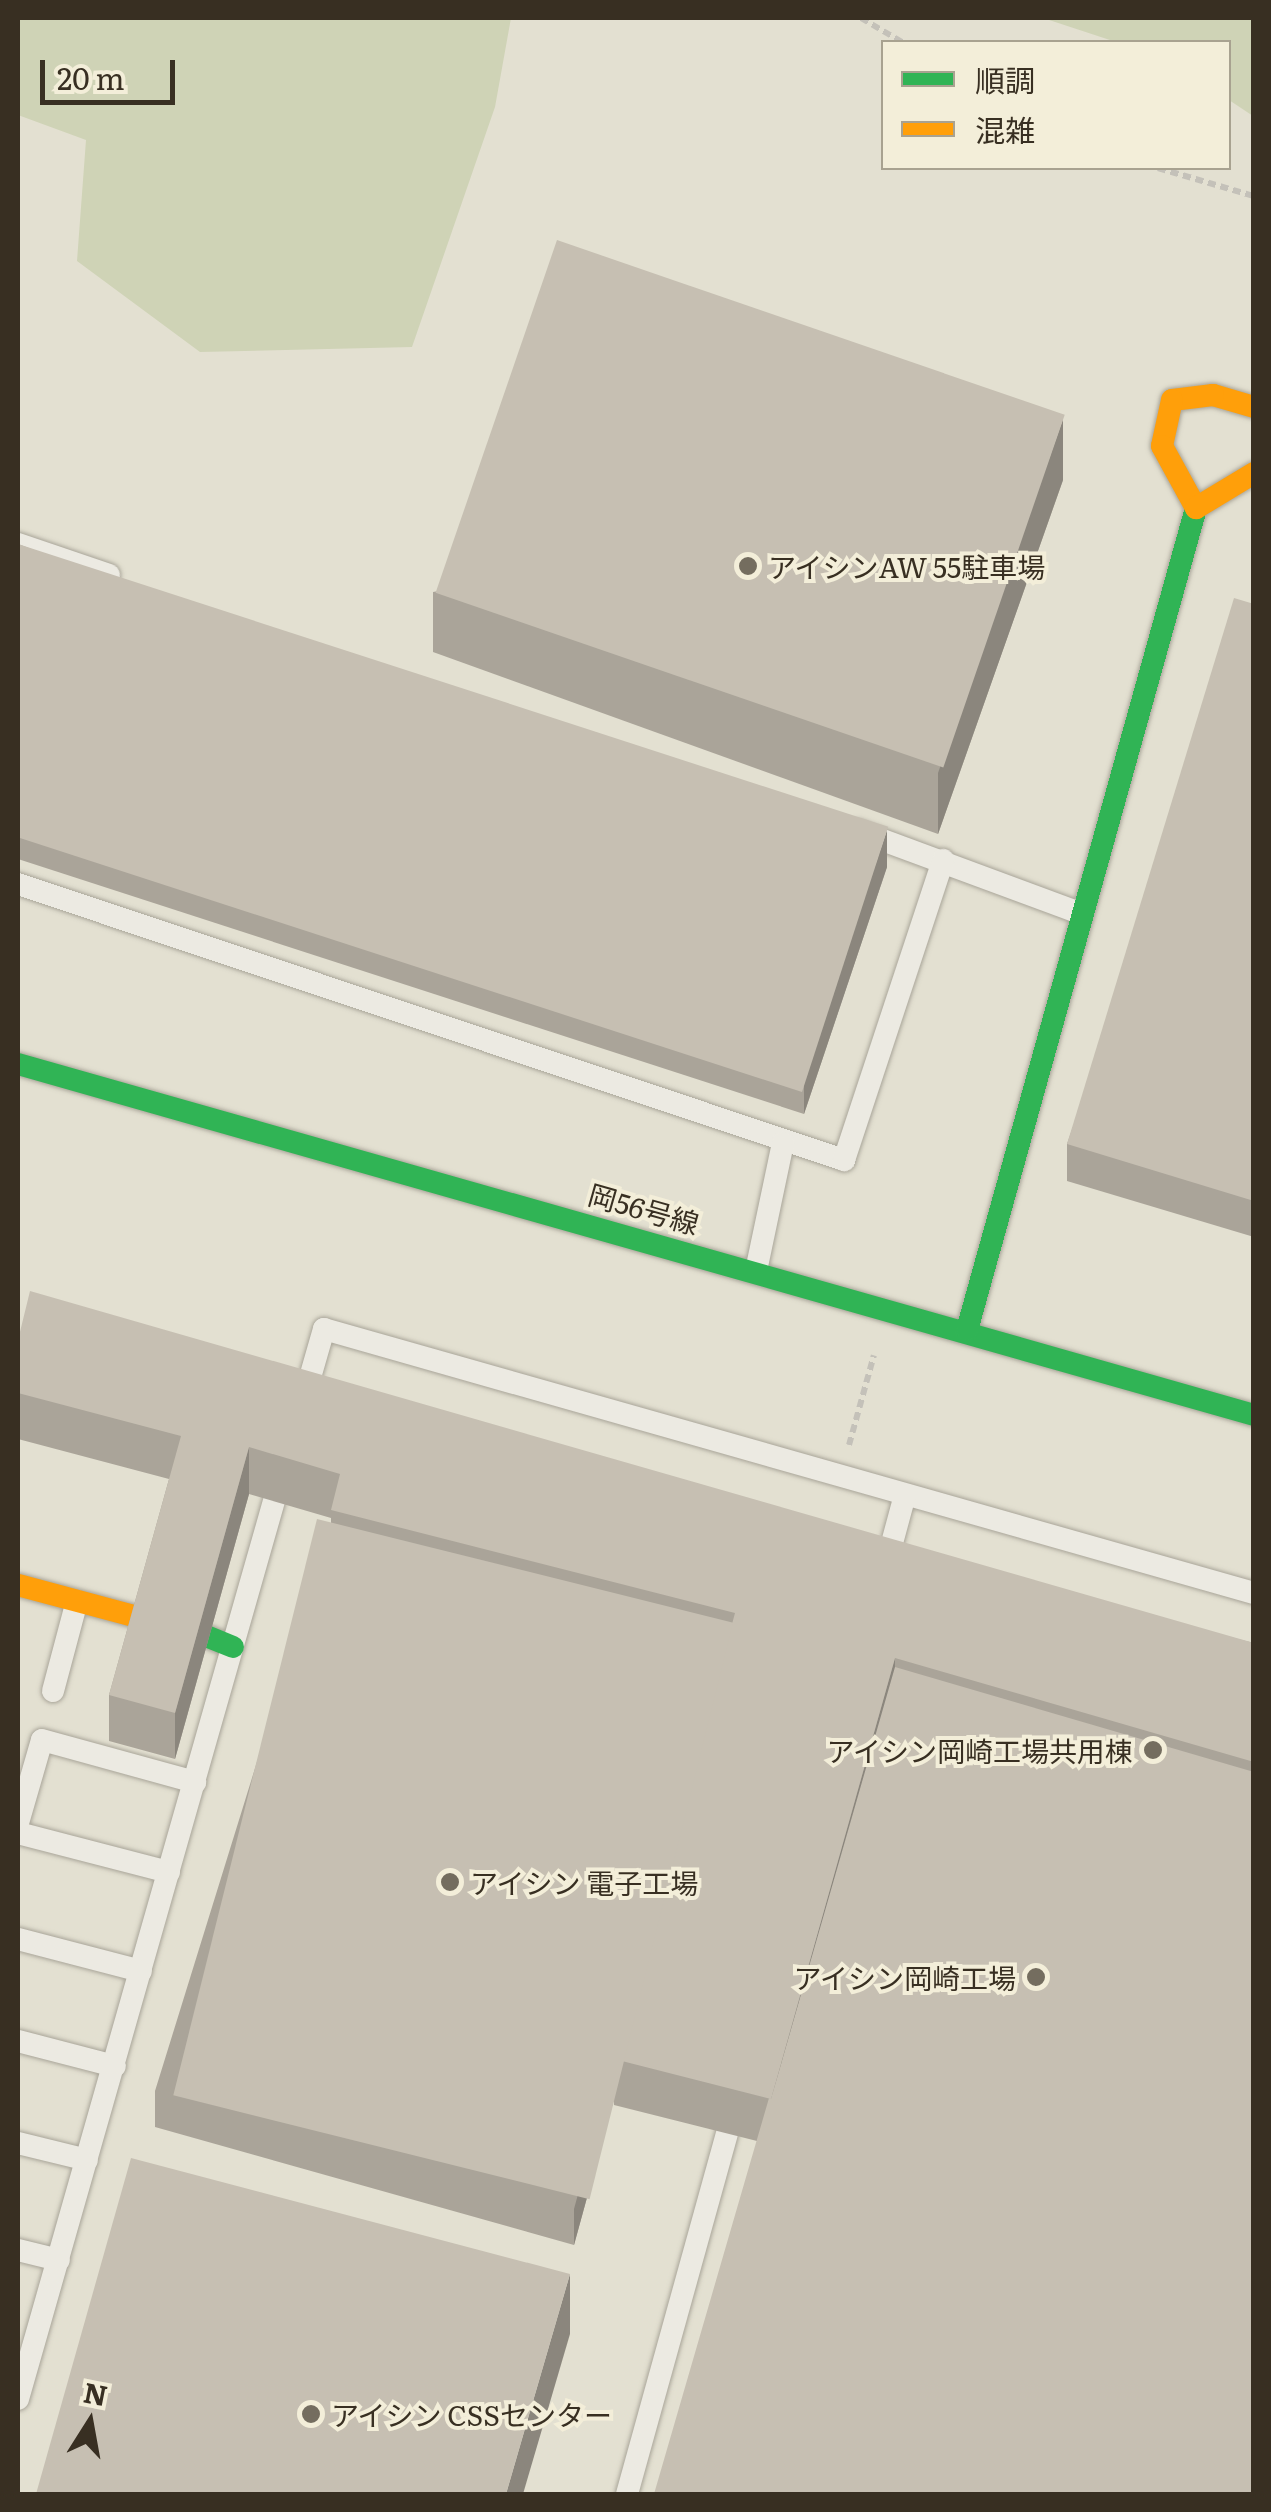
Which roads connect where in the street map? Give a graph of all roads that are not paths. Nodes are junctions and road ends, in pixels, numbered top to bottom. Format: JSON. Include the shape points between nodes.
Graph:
{"nodes":[{"id":1,"x":1254,"y":407,"type":"edge"},
{"id":2,"x":1254,"y":473,"type":"edge"},
{"id":3,"x":1196,"y":508,"type":"junction"},
{"id":4,"x":18,"y":544,"type":"edge"},
{"id":5,"x":130,"y":582,"type":"edge"},
{"id":6,"x":830,"y":822,"type":"edge"},
{"id":7,"x":943,"y":860,"type":"junction"},
{"id":8,"x":18,"y":884,"type":"edge"},
{"id":9,"x":1080,"y":913,"type":"junction"},
{"id":10,"x":18,"y":1064,"type":"edge"},
{"id":11,"x":783,"y":1143,"type":"junction"},
{"id":12,"x":756,"y":1270,"type":"junction"},
{"id":13,"x":967,"y":1330,"type":"junction"},
{"id":14,"x":300,"y":1415,"type":"edge"},
{"id":15,"x":1254,"y":1415,"type":"edge"},
{"id":16,"x":905,"y":1494,"type":"junction"},
{"id":17,"x":274,"y":1501,"type":"dead end"},
{"id":18,"x":881,"y":1582,"type":"edge"},
{"id":19,"x":18,"y":1585,"type":"edge"},
{"id":20,"x":1254,"y":1593,"type":"edge"},
{"id":21,"x":77,"y":1601,"type":"junction"},
{"id":22,"x":145,"y":1619,"type":"edge"},
{"id":23,"x":206,"y":1636,"type":"edge"},
{"id":24,"x":233,"y":1647,"type":"junction"},
{"id":25,"x":53,"y":1690,"type":"dead end"},
{"id":26,"x":195,"y":1782,"type":"junction"},
{"id":27,"x":18,"y":1823,"type":"edge"},
{"id":28,"x":18,"y":1833,"type":"edge"},
{"id":29,"x":169,"y":1872,"type":"junction"},
{"id":30,"x":18,"y":1939,"type":"edge"},
{"id":31,"x":141,"y":1971,"type":"junction"},
{"id":32,"x":18,"y":2041,"type":"edge"},
{"id":33,"x":114,"y":2066,"type":"junction"},
{"id":34,"x":727,"y":2134,"type":"dead end"},
{"id":35,"x":18,"y":2143,"type":"edge"},
{"id":36,"x":87,"y":2160,"type":"junction"},
{"id":37,"x":18,"y":2250,"type":"edge"},
{"id":38,"x":59,"y":2260,"type":"junction"},
{"id":39,"x":23,"y":2355,"type":"edge"},
{"id":40,"x":18,"y":2399,"type":"edge"},
{"id":41,"x":627,"y":2494,"type":"edge"}],
"edges":[{"from":1,"to":3,"type":"street","via":[[1213,395],[1172,400],[1162,446]]},
{"from":2,"to":3,"type":"street"},
{"from":3,"to":9,"type":"street"},
{"from":4,"to":5,"type":"lane"},
{"from":6,"to":7,"type":"lane"},
{"from":7,"to":9,"type":"lane"},
{"from":7,"to":11,"type":"lane","via":[[844,1160]]},
{"from":8,"to":11,"type":"lane"},
{"from":9,"to":13,"type":"street"},
{"from":10,"to":12,"type":"street","name":"岡56号線"},
{"from":11,"to":12,"type":"lane"},
{"from":12,"to":13,"type":"street","name":"岡56号線"},
{"from":13,"to":15,"type":"street","name":"岡56号線"},
{"from":14,"to":16,"type":"lane","via":[[324,1329]]},
{"from":16,"to":18,"type":"lane"},
{"from":16,"to":20,"type":"lane"},
{"from":17,"to":24,"type":"lane"},
{"from":19,"to":21,"type":"street"},
{"from":21,"to":22,"type":"street"},
{"from":21,"to":25,"type":"lane"},
{"from":23,"to":24,"type":"street"},
{"from":24,"to":26,"type":"lane"},
{"from":26,"to":27,"type":"lane","via":[[42,1740]]},
{"from":26,"to":29,"type":"lane"},
{"from":28,"to":29,"type":"lane"},
{"from":29,"to":31,"type":"lane"},
{"from":30,"to":31,"type":"lane"},
{"from":31,"to":33,"type":"lane"},
{"from":32,"to":33,"type":"lane"},
{"from":33,"to":36,"type":"lane"},
{"from":34,"to":41,"type":"lane"},
{"from":35,"to":36,"type":"lane"},
{"from":36,"to":38,"type":"lane"},
{"from":37,"to":38,"type":"lane"},
{"from":38,"to":39,"type":"lane"},
{"from":39,"to":40,"type":"lane"}]}
